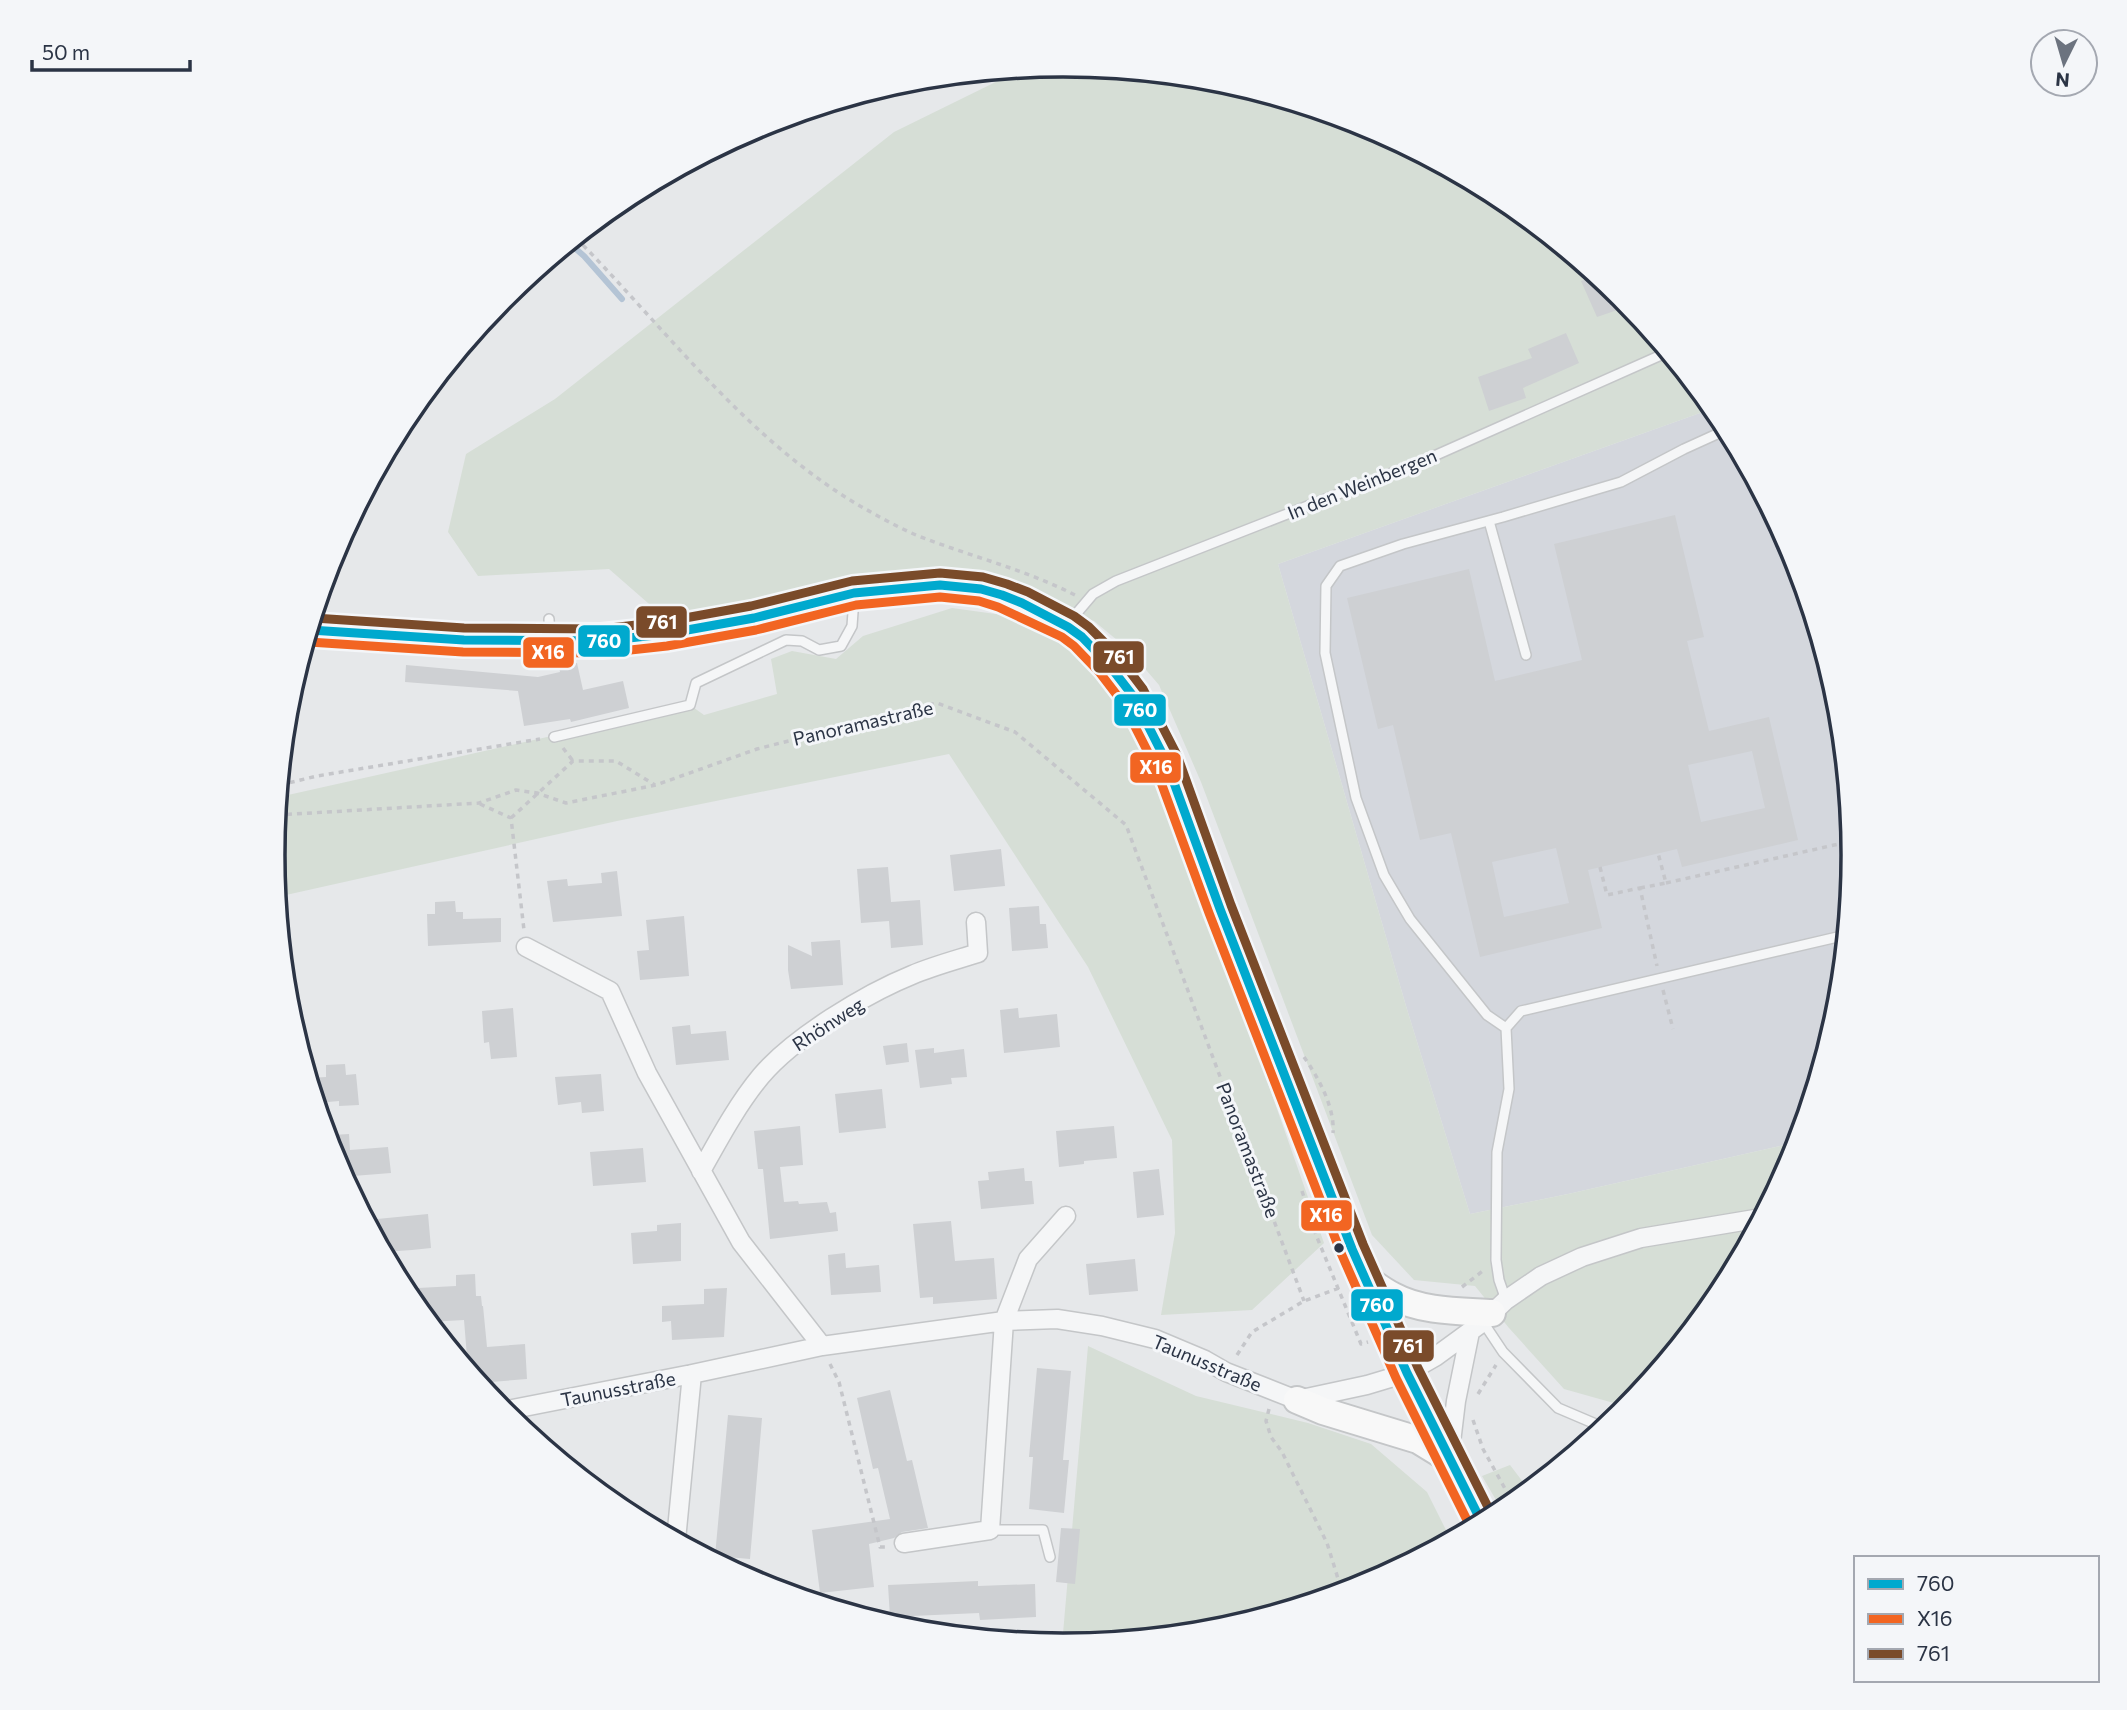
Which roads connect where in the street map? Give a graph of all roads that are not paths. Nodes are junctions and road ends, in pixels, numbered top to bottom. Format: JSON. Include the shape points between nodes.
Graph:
{"nodes":[{"id":1,"x":1660,"y":356,"type":"edge"},
{"id":2,"x":1717,"y":434,"type":"edge"},
{"id":3,"x":1489,"y":521,"type":"junction"},
{"id":4,"x":854,"y":593,"type":"junction"},
{"id":5,"x":1078,"y":620,"type":"junction"},
{"id":6,"x":319,"y":631,"type":"edge"},
{"id":7,"x":1527,"y":655,"type":"dead end"},
{"id":8,"x":554,"y":737,"type":"road end"},
{"id":9,"x":976,"y":922,"type":"dead end"},
{"id":10,"x":1837,"y":937,"type":"edge"},
{"id":11,"x":526,"y":947,"type":"road end"},
{"id":12,"x":1506,"y":1028,"type":"junction"},
{"id":13,"x":701,"y":1171,"type":"junction"},
{"id":14,"x":1066,"y":1216,"type":"dead end"},
{"id":15,"x":1750,"y":1220,"type":"edge"},
{"id":16,"x":1364,"y":1278,"type":"junction"},
{"id":17,"x":1488,"y":1317,"type":"junction"},
{"id":18,"x":1004,"y":1321,"type":"junction"},
{"id":19,"x":822,"y":1346,"type":"junction"},
{"id":20,"x":1407,"y":1373,"type":"junction"},
{"id":21,"x":692,"y":1374,"type":"junction"},
{"id":22,"x":1286,"y":1395,"type":"junction"},
{"id":23,"x":517,"y":1408,"type":"edge"},
{"id":24,"x":1594,"y":1423,"type":"edge"},
{"id":25,"x":1449,"y":1459,"type":"junction"},
{"id":26,"x":1477,"y":1514,"type":"edge"},
{"id":27,"x":990,"y":1530,"type":"junction"},
{"id":28,"x":677,"y":1531,"type":"edge"},
{"id":29,"x":904,"y":1543,"type":"dead end"},
{"id":30,"x":1050,"y":1557,"type":"dead end"}],
"edges":[{"from":1,"to":5,"type":"lane","name":"In den Weinbergen","via":[[1425,460],[1116,581],[1093,594]]},
{"from":2,"to":3,"type":"lane","via":[[1621,482]]},
{"from":3,"to":7,"type":"lane"},
{"from":3,"to":12,"type":"lane","via":[[1340,566],[1326,586],[1325,653],[1356,797],[1384,874],[1410,919],[1487,1015]]},
{"from":4,"to":5,"type":"main road","via":[[940,585],[981,589]]},
{"from":4,"to":6,"type":"main road","via":[[754,618],[602,641],[550,630],[464,640]]},
{"from":4,"to":8,"type":"lane","via":[[852,626],[841,646],[819,650],[802,641],[786,640],[696,683],[690,705]]},
{"from":5,"to":16,"type":"main road","via":[[1133,696],[1166,761]]},
{"from":9,"to":13,"type":"street","name":"Rhönweg","via":[[978,953],[911,975],[848,1007],[792,1045],[761,1075]]},
{"from":10,"to":12,"type":"lane","via":[[1521,1011]]},
{"from":11,"to":13,"type":"street","via":[[610,991],[647,1073]]},
{"from":12,"to":17,"type":"lane","via":[[1509,1090],[1497,1152],[1499,1280]]},
{"from":13,"to":19,"type":"street","via":[[741,1242]]},
{"from":14,"to":18,"type":"street","via":[[1028,1259]]},
{"from":15,"to":17,"type":"street","via":[[1641,1238],[1582,1257],[1541,1276]]},
{"from":16,"to":17,"type":"main road","via":[[1412,1304]]},
{"from":16,"to":20,"type":"main road"},
{"from":17,"to":20,"type":"street"},
{"from":17,"to":24,"type":"lane","via":[[1503,1352],[1558,1408]]},
{"from":17,"to":25,"type":"street","via":[[1456,1401]]},
{"from":18,"to":19,"type":"street","name":"Taunusstraße"},
{"from":18,"to":22,"type":"street","name":"Taunusstraße","via":[[1057,1319],[1155,1339]]},
{"from":18,"to":27,"type":"street"},
{"from":19,"to":21,"type":"street","name":"Taunusstraße"},
{"from":20,"to":22,"type":"street","via":[[1367,1385]]},
{"from":20,"to":25,"type":"main road"},
{"from":21,"to":23,"type":"street","name":"Taunusstraße"},
{"from":21,"to":28,"type":"street","name":"Taunusstraße"},
{"from":22,"to":25,"type":"main road","via":[[1418,1440]]},
{"from":25,"to":26,"type":"main road"},
{"from":27,"to":29,"type":"street"},
{"from":27,"to":30,"type":"lane","via":[[1043,1530]]}]}
